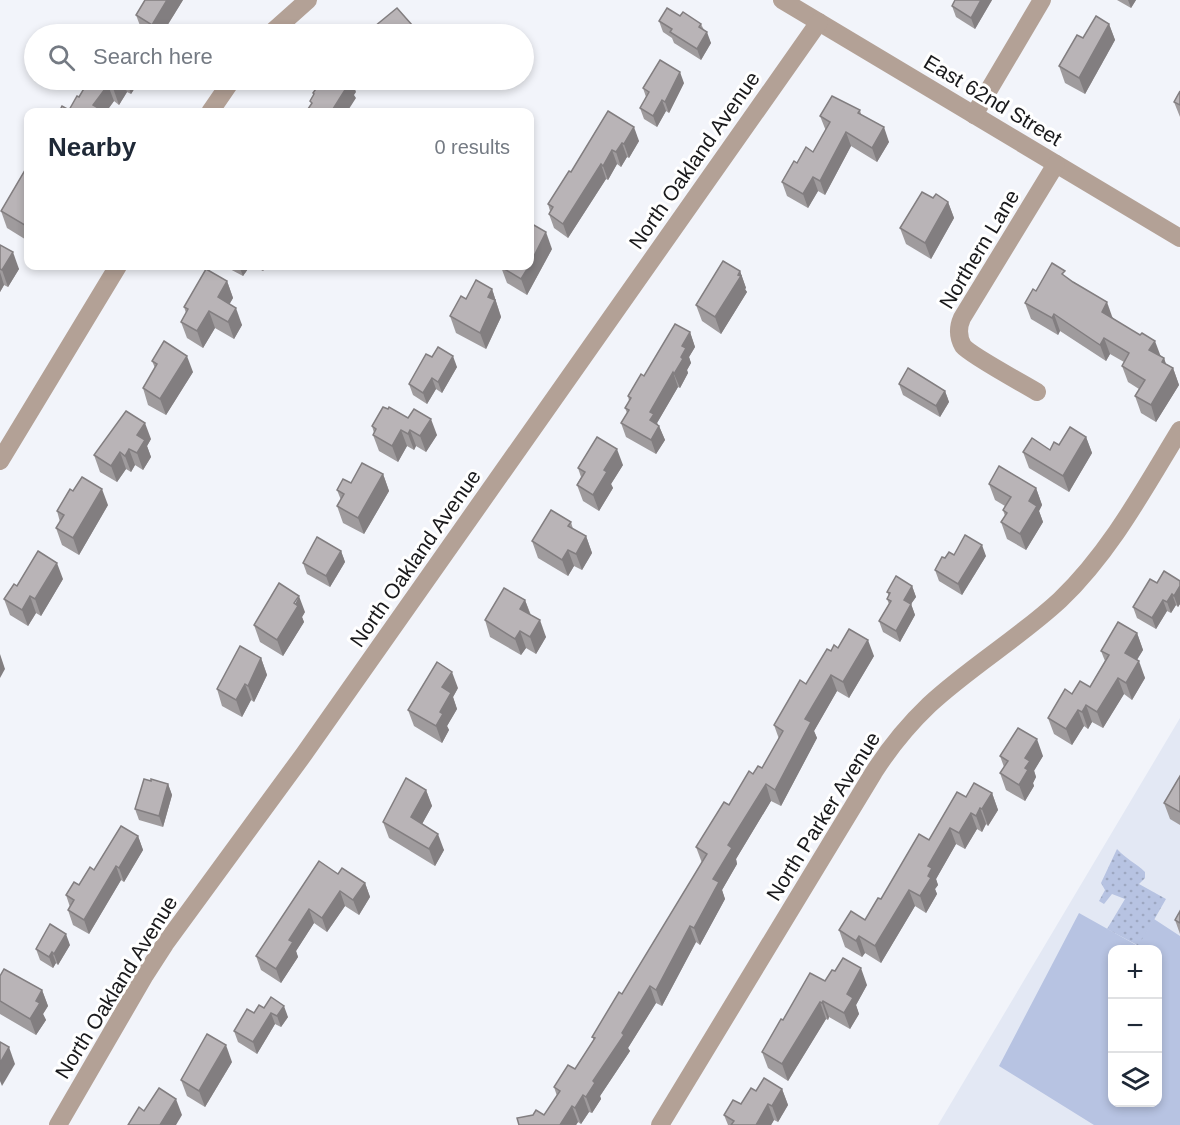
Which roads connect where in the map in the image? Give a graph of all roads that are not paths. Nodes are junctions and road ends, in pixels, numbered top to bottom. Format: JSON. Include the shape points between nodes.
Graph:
{"nodes":[{"id":1,"x":309,"y":0,"type":"edge"},
{"id":2,"x":782,"y":0,"type":"edge"},
{"id":3,"x":1042,"y":0,"type":"edge"},
{"id":4,"x":819,"y":22,"type":"junction"},
{"id":5,"x":281,"y":24,"type":"edge"},
{"id":6,"x":225,"y":90,"type":"edge"},
{"id":7,"x":213,"y":108,"type":"edge"},
{"id":8,"x":974,"y":115,"type":"junction"},
{"id":9,"x":1056,"y":164,"type":"junction"},
{"id":10,"x":1180,"y":238,"type":"edge"},
{"id":11,"x":116,"y":270,"type":"edge"},
{"id":12,"x":1037,"y":392,"type":"dead end"},
{"id":13,"x":1178,"y":436,"type":"edge"},
{"id":14,"x":0,"y":461,"type":"edge"},
{"id":15,"x":58,"y":1125,"type":"edge"},
{"id":16,"x":660,"y":1125,"type":"edge"}],
"edges":[{"from":1,"to":5,"type":"street"},
{"from":2,"to":4,"type":"street","name":"East 62nd Street"},
{"from":3,"to":8,"type":"street"},
{"from":4,"to":8,"type":"street","name":"East 62nd Street"},
{"from":4,"to":15,"type":"street","name":"North Oakland Avenue","via":[[304,754],[165,944]]},
{"from":6,"to":7,"type":"street"},
{"from":8,"to":9,"type":"street","name":"East 62nd Street"},
{"from":9,"to":10,"type":"street","name":"East 62nd Street"},
{"from":9,"to":12,"type":"street","name":"Northern Lane","via":[[959,328],[967,350]]},
{"from":11,"to":14,"type":"street"},
{"from":13,"to":16,"type":"street","name":"North Parker Avenue","via":[[1115,536],[1077,582],[1034,622],[930,704],[895,742]]}]}
